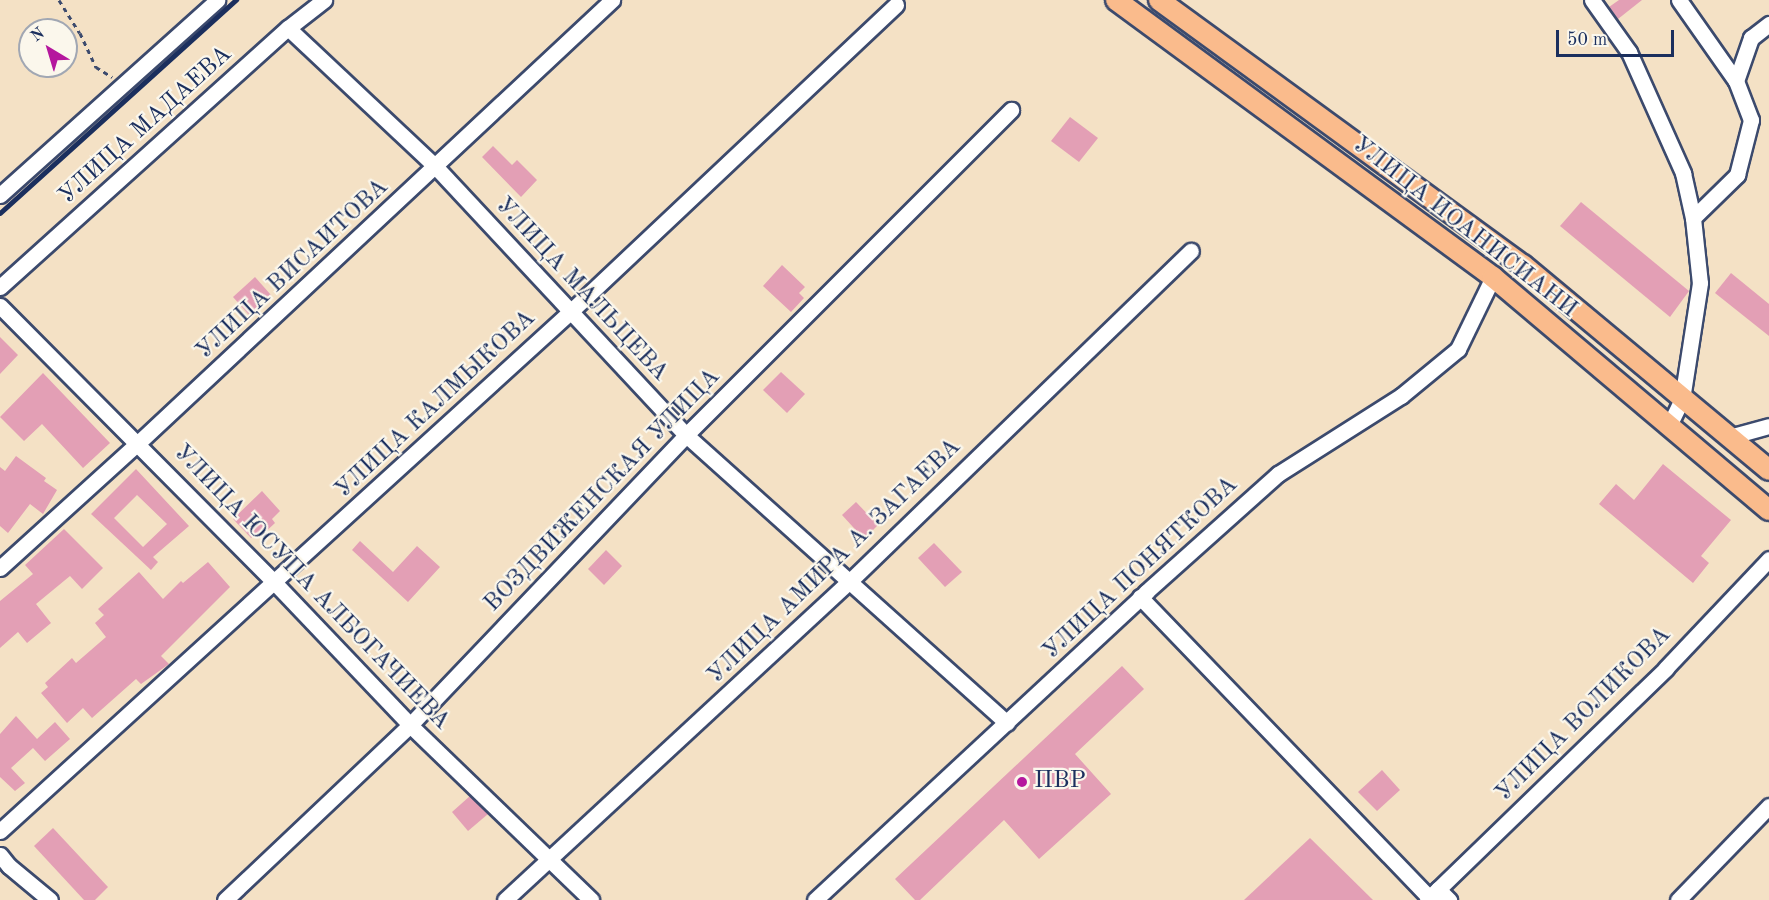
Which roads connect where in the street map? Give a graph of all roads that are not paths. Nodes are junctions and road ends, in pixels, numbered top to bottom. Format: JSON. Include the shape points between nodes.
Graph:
{"nodes":[{"id":1,"x":217,"y":0,"type":"edge"},
{"id":2,"x":324,"y":0,"type":"edge"},
{"id":3,"x":612,"y":0,"type":"edge"},
{"id":4,"x":1116,"y":0,"type":"edge"},
{"id":5,"x":1159,"y":0,"type":"edge"},
{"id":6,"x":1592,"y":0,"type":"edge"},
{"id":7,"x":1679,"y":0,"type":"edge"},
{"id":8,"x":896,"y":5,"type":"dead end"},
{"id":9,"x":1769,"y":24,"type":"edge"},
{"id":10,"x":288,"y":28,"type":"junction"},
{"id":11,"x":1736,"y":81,"type":"junction"},
{"id":12,"x":1011,"y":110,"type":"dead end"},
{"id":13,"x":436,"y":167,"type":"junction"},
{"id":14,"x":0,"y":195,"type":"edge"},
{"id":15,"x":1693,"y":218,"type":"junction"},
{"id":16,"x":1493,"y":243,"type":"junction"},
{"id":17,"x":1191,"y":251,"type":"dead end"},
{"id":18,"x":1523,"y":265,"type":"junction"},
{"id":19,"x":1493,"y":277,"type":"junction"},
{"id":20,"x":0,"y":287,"type":"edge"},
{"id":21,"x":0,"y":306,"type":"edge"},
{"id":22,"x":570,"y":312,"type":"junction"},
{"id":23,"x":1682,"y":399,"type":"junction"},
{"id":24,"x":1669,"y":426,"type":"junction"},
{"id":25,"x":1769,"y":426,"type":"edge"},
{"id":26,"x":686,"y":435,"type":"junction"},
{"id":27,"x":1728,"y":437,"type":"junction"},
{"id":28,"x":138,"y":443,"type":"junction"},
{"id":29,"x":1769,"y":470,"type":"edge"},
{"id":30,"x":1769,"y":510,"type":"edge"},
{"id":31,"x":1769,"y":559,"type":"edge"},
{"id":32,"x":0,"y":568,"type":"edge"},
{"id":33,"x":849,"y":582,"type":"junction"},
{"id":34,"x":275,"y":583,"type":"junction"},
{"id":35,"x":1140,"y":597,"type":"junction"},
{"id":36,"x":1007,"y":723,"type":"junction"},
{"id":37,"x":410,"y":725,"type":"junction"},
{"id":38,"x":1769,"y":806,"type":"edge"},
{"id":39,"x":0,"y":831,"type":"edge"},
{"id":40,"x":0,"y":855,"type":"edge"},
{"id":41,"x":550,"y":860,"type":"junction"},
{"id":42,"x":1436,"y":897,"type":"edge"},
{"id":43,"x":50,"y":900,"type":"edge"},
{"id":44,"x":225,"y":900,"type":"edge"},
{"id":45,"x":506,"y":900,"type":"edge"},
{"id":46,"x":591,"y":900,"type":"edge"},
{"id":47,"x":815,"y":900,"type":"edge"},
{"id":48,"x":1678,"y":900,"type":"edge"}],
"edges":[{"from":1,"to":14,"type":"street"},
{"from":2,"to":10,"type":"street","name":"УЛИЦА МАДАЕВА"},
{"from":3,"to":13,"type":"street","name":"УЛИЦА ВИСАИТОВА"},
{"from":4,"to":19,"type":"main road","name":"УЛИЦА ИОАНИСИАНИ"},
{"from":5,"to":16,"type":"main road","name":"УЛИЦА ИОАНИСИАНИ"},
{"from":6,"to":15,"type":"street","via":[[1629,52],[1683,173]]},
{"from":7,"to":11,"type":"street"},
{"from":8,"to":22,"type":"street","name":"УЛИЦА КАЛМЫКОВА"},
{"from":9,"to":11,"type":"street","via":[[1751,38]]},
{"from":10,"to":13,"type":"street","name":"УЛИЦА МАЛЬЦЕВА"},
{"from":10,"to":20,"type":"street","name":"УЛИЦА МАДАЕВА"},
{"from":11,"to":15,"type":"street","via":[[1750,120],[1737,175]]},
{"from":12,"to":26,"type":"street","name":"ВОЗДВИЖЕНСКАЯ УЛИЦА"},
{"from":13,"to":22,"type":"street","name":"УЛИЦА МАЛЬЦЕВА"},
{"from":13,"to":28,"type":"street","name":"УЛИЦА ВИСАИТОВА"},
{"from":15,"to":23,"type":"street","via":[[1700,283]]},
{"from":16,"to":18,"type":"main road","name":"УЛИЦА ИОАНИСИАНИ"},
{"from":16,"to":19,"type":"main road"},
{"from":17,"to":33,"type":"street","name":"УЛИЦА АМИРА А. ЗАГАЕВА"},
{"from":18,"to":19,"type":"main road"},
{"from":18,"to":23,"type":"main road","name":"УЛИЦА ИОАНИСИАНИ"},
{"from":19,"to":24,"type":"main road","name":"УЛИЦА ИОАНИСИАНИ"},
{"from":19,"to":35,"type":"street","name":"УЛИЦА ПОНЯТКОВА","via":[[1458,349],[1401,396],[1278,474]]},
{"from":21,"to":28,"type":"street","name":"УЛИЦА ЮСУПА АЛБОГАЧИЕВА"},
{"from":22,"to":26,"type":"street","name":"УЛИЦА МАЛЬЦЕВА"},
{"from":22,"to":34,"type":"street","name":"УЛИЦА КАЛМЫКОВА"},
{"from":23,"to":24,"type":"street"},
{"from":23,"to":27,"type":"main road","name":"УЛИЦА ИОАНИСИАНИ"},
{"from":24,"to":30,"type":"main road","name":"УЛИЦА ИОАНИСИАНИ"},
{"from":25,"to":27,"type":"street"},
{"from":26,"to":33,"type":"street","name":"УЛИЦА МАЛЬЦЕВА"},
{"from":26,"to":37,"type":"street","name":"ВОЗДВИЖЕНСКАЯ УЛИЦА"},
{"from":27,"to":29,"type":"main road","name":"УЛИЦА ИОАНИСИАНИ"},
{"from":28,"to":32,"type":"street","name":"УЛИЦА ВИСАИТОВА"},
{"from":28,"to":34,"type":"street","name":"УЛИЦА ЮСУПА АЛБОГАЧИЕВА"},
{"from":31,"to":42,"type":"street","name":"УЛИЦА ВОЛИКОВА","via":[[1666,668]]},
{"from":33,"to":36,"type":"street","name":"УЛИЦА МАЛЬЦЕВА"},
{"from":33,"to":41,"type":"street","name":"УЛИЦА АМИРА А. ЗАГАЕВА"},
{"from":34,"to":37,"type":"street","name":"УЛИЦА ЮСУПА АЛБОГАЧИЕВА"},
{"from":34,"to":39,"type":"street","name":"УЛИЦА КАЛМЫКОВА"},
{"from":35,"to":36,"type":"street","name":"УЛИЦА ПОНЯТКОВА"},
{"from":35,"to":42,"type":"street"},
{"from":36,"to":47,"type":"street","name":"УЛИЦА ПОНЯТКОВА"},
{"from":37,"to":41,"type":"street","name":"УЛИЦА ЮСУПА АЛБОГАЧИЕВА"},
{"from":37,"to":44,"type":"street","name":"ВОЗДВИЖЕНСКАЯ УЛИЦА"},
{"from":38,"to":48,"type":"street"},
{"from":40,"to":43,"type":"street"},
{"from":41,"to":45,"type":"street","name":"УЛИЦА АМИРА А. ЗАГАЕВА"},
{"from":41,"to":46,"type":"street","name":"УЛИЦА ЮСУПА АЛБОГАЧИЕВА"}]}
